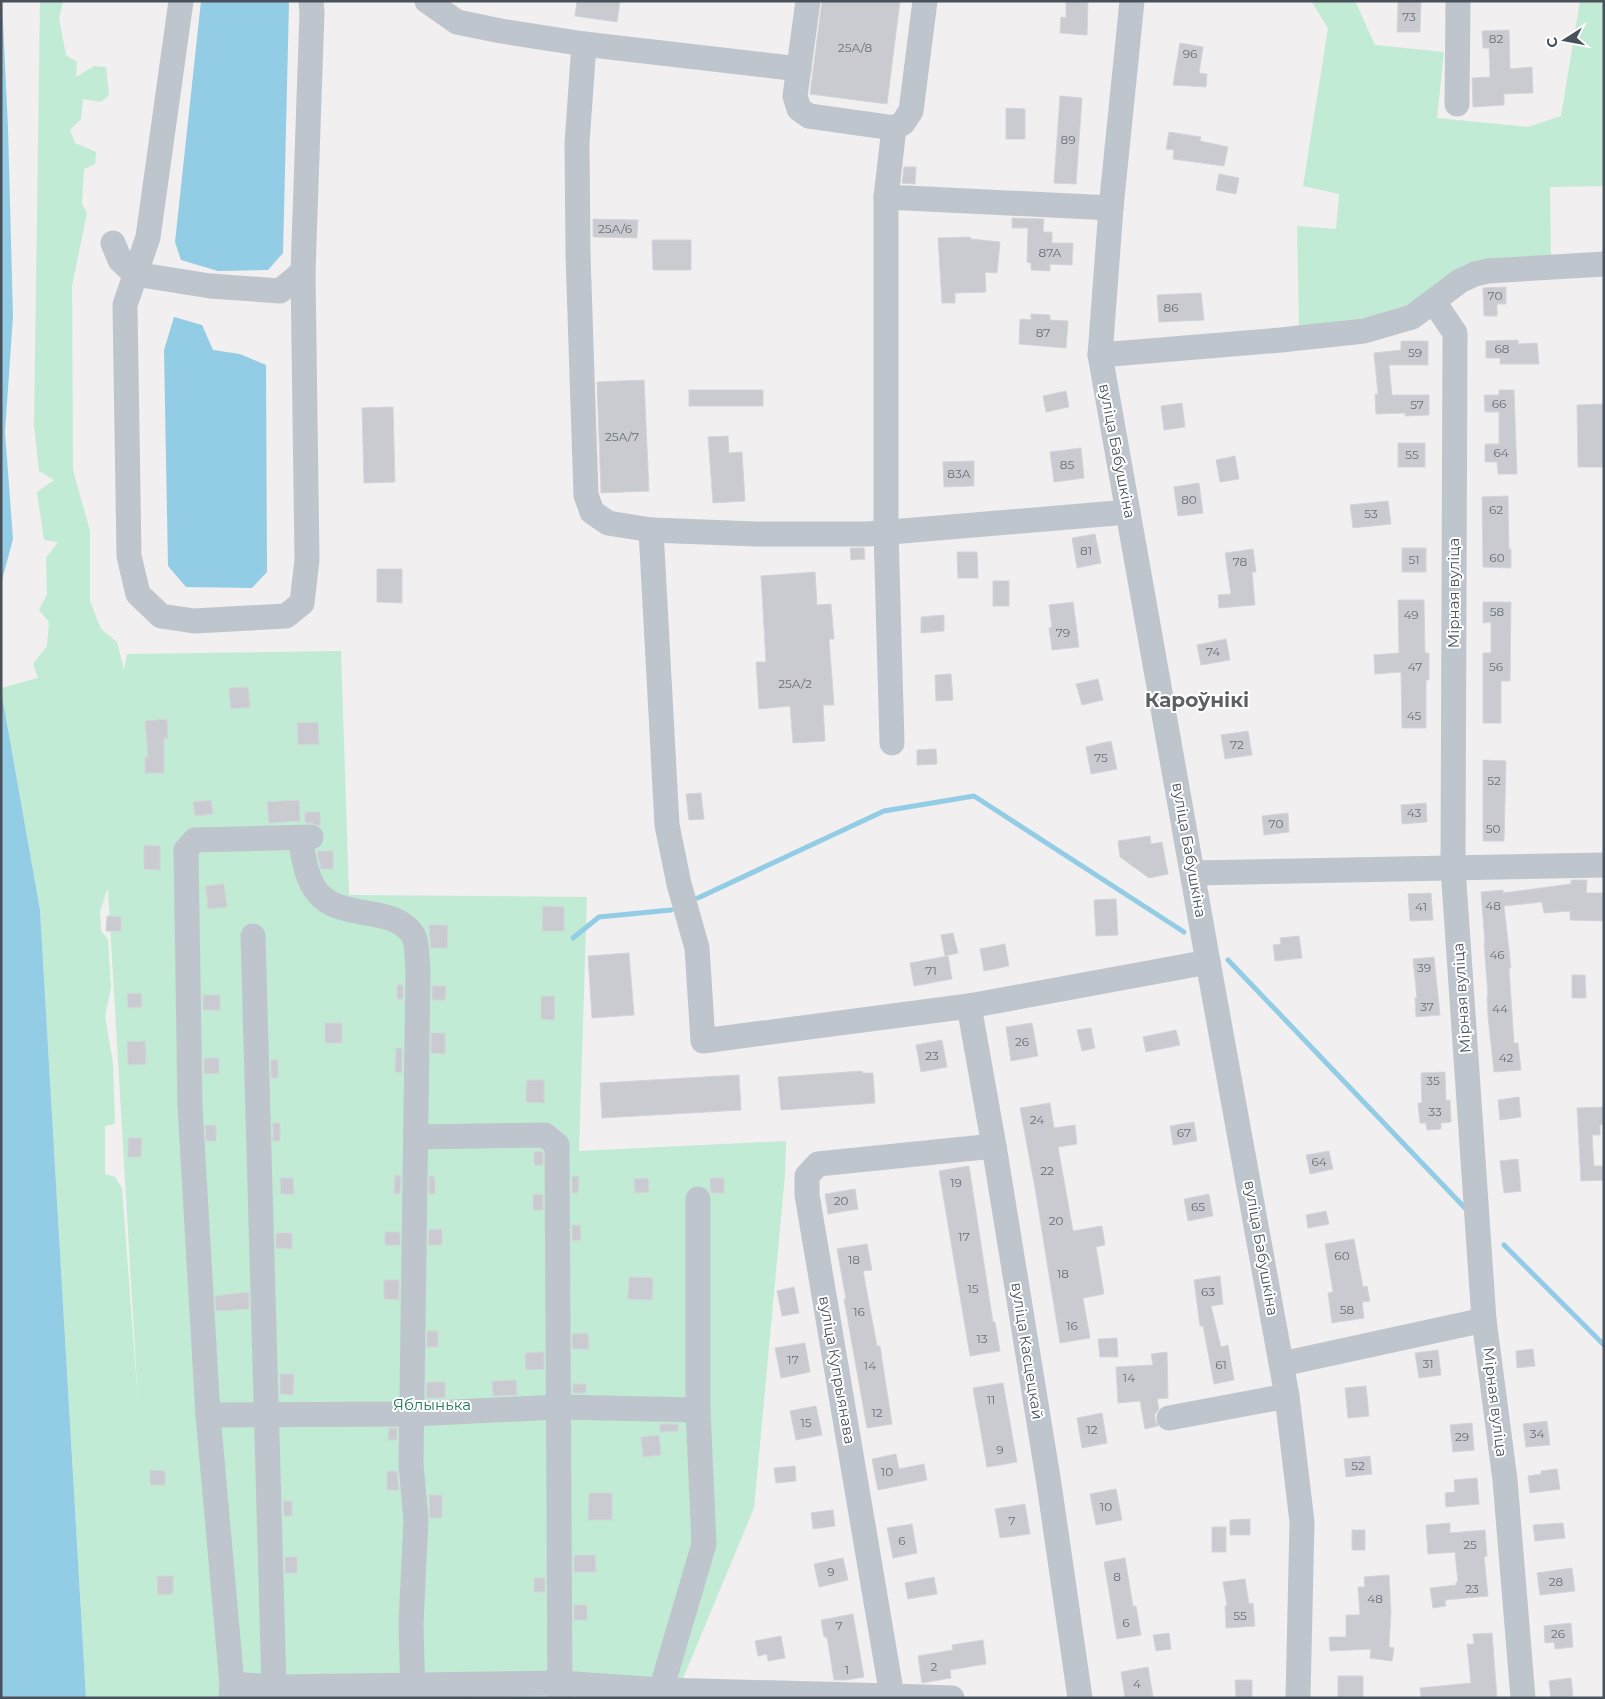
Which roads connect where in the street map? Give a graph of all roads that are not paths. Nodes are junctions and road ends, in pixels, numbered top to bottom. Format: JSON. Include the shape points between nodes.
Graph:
{"nodes":[{"id":1,"x":180,"y":1,"type":"edge"},
{"id":2,"x":311,"y":1,"type":"edge"},
{"id":3,"x":808,"y":1,"type":"edge"},
{"id":4,"x":925,"y":1,"type":"edge"},
{"id":5,"x":1132,"y":1,"type":"edge"},
{"id":6,"x":1458,"y":1,"type":"edge"},
{"id":7,"x":433,"y":3,"type":"edge"},
{"id":8,"x":584,"y":44,"type":"junction"},
{"id":9,"x":799,"y":69,"type":"junction"},
{"id":10,"x":1458,"y":104,"type":"dead end"},
{"id":11,"x":894,"y":128,"type":"junction"},
{"id":12,"x":886,"y":197,"type":"junction"},
{"id":13,"x":1111,"y":208,"type":"junction"},
{"id":14,"x":113,"y":243,"type":"dead end"},
{"id":15,"x":1604,"y":264,"type":"edge"},
{"id":16,"x":303,"y":272,"type":"junction"},
{"id":17,"x":135,"y":274,"type":"junction"},
{"id":18,"x":1434,"y":302,"type":"junction"},
{"id":19,"x":1100,"y":355,"type":"junction"},
{"id":20,"x":1128,"y":512,"type":"junction"},
{"id":21,"x":651,"y":530,"type":"junction"},
{"id":22,"x":886,"y":531,"type":"junction"},
{"id":23,"x":892,"y":743,"type":"dead end"},
{"id":24,"x":1604,"y":865,"type":"edge"},
{"id":25,"x":1453,"y":868,"type":"junction"},
{"id":26,"x":1193,"y":873,"type":"junction"},
{"id":27,"x":253,"y":936,"type":"dead end"},
{"id":28,"x":1208,"y":962,"type":"junction"},
{"id":29,"x":969,"y":1006,"type":"junction"},
{"id":30,"x":416,"y":1137,"type":"junction"},
{"id":31,"x":994,"y":1146,"type":"junction"},
{"id":32,"x":698,"y":1199,"type":"dead end"},
{"id":33,"x":1484,"y":1320,"type":"junction"},
{"id":34,"x":1282,"y":1364,"type":"junction"},
{"id":35,"x":1287,"y":1396,"type":"junction"},
{"id":36,"x":558,"y":1407,"type":"junction"},
{"id":37,"x":698,"y":1410,"type":"junction"},
{"id":38,"x":267,"y":1414,"type":"junction"},
{"id":39,"x":413,"y":1414,"type":"junction"},
{"id":40,"x":208,"y":1415,"type":"junction"},
{"id":41,"x":1169,"y":1418,"type":"dead end"},
{"id":42,"x":274,"y":1687,"type":"junction"},
{"id":43,"x":561,"y":1690,"type":"edge"},
{"id":44,"x":661,"y":1690,"type":"junction"},
{"id":45,"x":232,"y":1691,"type":"edge"},
{"id":46,"x":414,"y":1691,"type":"edge"},
{"id":47,"x":892,"y":1696,"type":"junction"},
{"id":48,"x":952,"y":1698,"type":"edge"},
{"id":49,"x":1080,"y":1698,"type":"edge"},
{"id":50,"x":1298,"y":1698,"type":"edge"},
{"id":51,"x":1523,"y":1698,"type":"edge"}],
"edges":[{"from":1,"to":17,"type":"street","via":[[148,237]]},
{"from":2,"to":16,"type":"street"},
{"from":3,"to":9,"type":"street"},
{"from":4,"to":11,"type":"street","via":[[911,111],[903,123]]},
{"from":5,"to":13,"type":"street","name":"вуліца Бабушкіна"},
{"from":6,"to":10,"type":"street"},
{"from":7,"to":8,"type":"street","via":[[457,22]]},
{"from":8,"to":9,"type":"street"},
{"from":8,"to":21,"type":"street","via":[[577,143],[586,495],[592,512],[608,523]]},
{"from":9,"to":11,"type":"street","via":[[795,96],[799,109],[809,116]]},
{"from":11,"to":12,"type":"street"},
{"from":12,"to":13,"type":"street"},
{"from":12,"to":22,"type":"street"},
{"from":13,"to":19,"type":"street","name":"вуліца Бабушкіна"},
{"from":14,"to":17,"type":"street","via":[[120,260]]},
{"from":15,"to":18,"type":"street","via":[[1488,270],[1460,281]]},
{"from":16,"to":17,"type":"street","via":[[280,291],[210,286]]},
{"from":16,"to":17,"type":"street","via":[[306,560],[302,603],[286,616],[194,621],[161,616],[138,594],[129,556],[125,306]]},
{"from":18,"to":19,"type":"street","via":[[1412,317],[1364,331]]},
{"from":18,"to":25,"type":"street","name":"Мірная вуліца","via":[[1455,333]]},
{"from":19,"to":20,"type":"street","name":"вуліца Бабушкіна"},
{"from":20,"to":22,"type":"street"},
{"from":20,"to":26,"type":"street","name":"вуліца Бабушкіна"},
{"from":21,"to":22,"type":"street","via":[[756,534],[867,534]]},
{"from":21,"to":29,"type":"street","via":[[667,825],[697,948],[703,1042]]},
{"from":22,"to":23,"type":"street"},
{"from":24,"to":25,"type":"street"},
{"from":25,"to":26,"type":"street"},
{"from":25,"to":33,"type":"street","name":"Мірная вуліца"},
{"from":26,"to":28,"type":"street","name":"вуліца Бабушкіна"},
{"from":27,"to":38,"type":"street"},
{"from":28,"to":29,"type":"street"},
{"from":28,"to":34,"type":"street","name":"вуліца Бабушкіна"},
{"from":29,"to":31,"type":"street","name":"вуліца Касцецкай"},
{"from":30,"to":36,"type":"street","via":[[545,1135],[557,1145]]},
{"from":30,"to":39,"type":"street"},
{"from":30,"to":40,"type":"street","via":[[418,969],[414,936],[400,921],[336,906],[323,898],[310,882],[305,838],[194,840],[186,850],[190,1107]]},
{"from":31,"to":47,"type":"street","name":"вуліца Купрыянава","via":[[818,1164],[807,1176],[807,1195]]},
{"from":31,"to":49,"type":"street","name":"вуліца Касцецкай"},
{"from":32,"to":37,"type":"street"},
{"from":33,"to":34,"type":"street"},
{"from":33,"to":51,"type":"street","name":"Мірная вуліца","via":[[1505,1480]]},
{"from":34,"to":35,"type":"street","name":"вуліца Бабушкіна"},
{"from":35,"to":41,"type":"street"},
{"from":35,"to":50,"type":"street","name":"вуліца Бабушкіна","via":[[1302,1522]]},
{"from":36,"to":37,"type":"street"},
{"from":36,"to":39,"type":"street"},
{"from":36,"to":43,"type":"street"},
{"from":37,"to":44,"type":"street","via":[[704,1544]]},
{"from":38,"to":39,"type":"street"},
{"from":38,"to":40,"type":"street"},
{"from":38,"to":42,"type":"street"},
{"from":39,"to":46,"type":"street","via":[[411,1465],[416,1519],[411,1624]]},
{"from":40,"to":45,"type":"street"},
{"from":42,"to":45,"type":"street"},
{"from":42,"to":46,"type":"street"},
{"from":43,"to":44,"type":"street"},
{"from":43,"to":46,"type":"street"},
{"from":44,"to":47,"type":"street"},
{"from":47,"to":48,"type":"street"}]}
